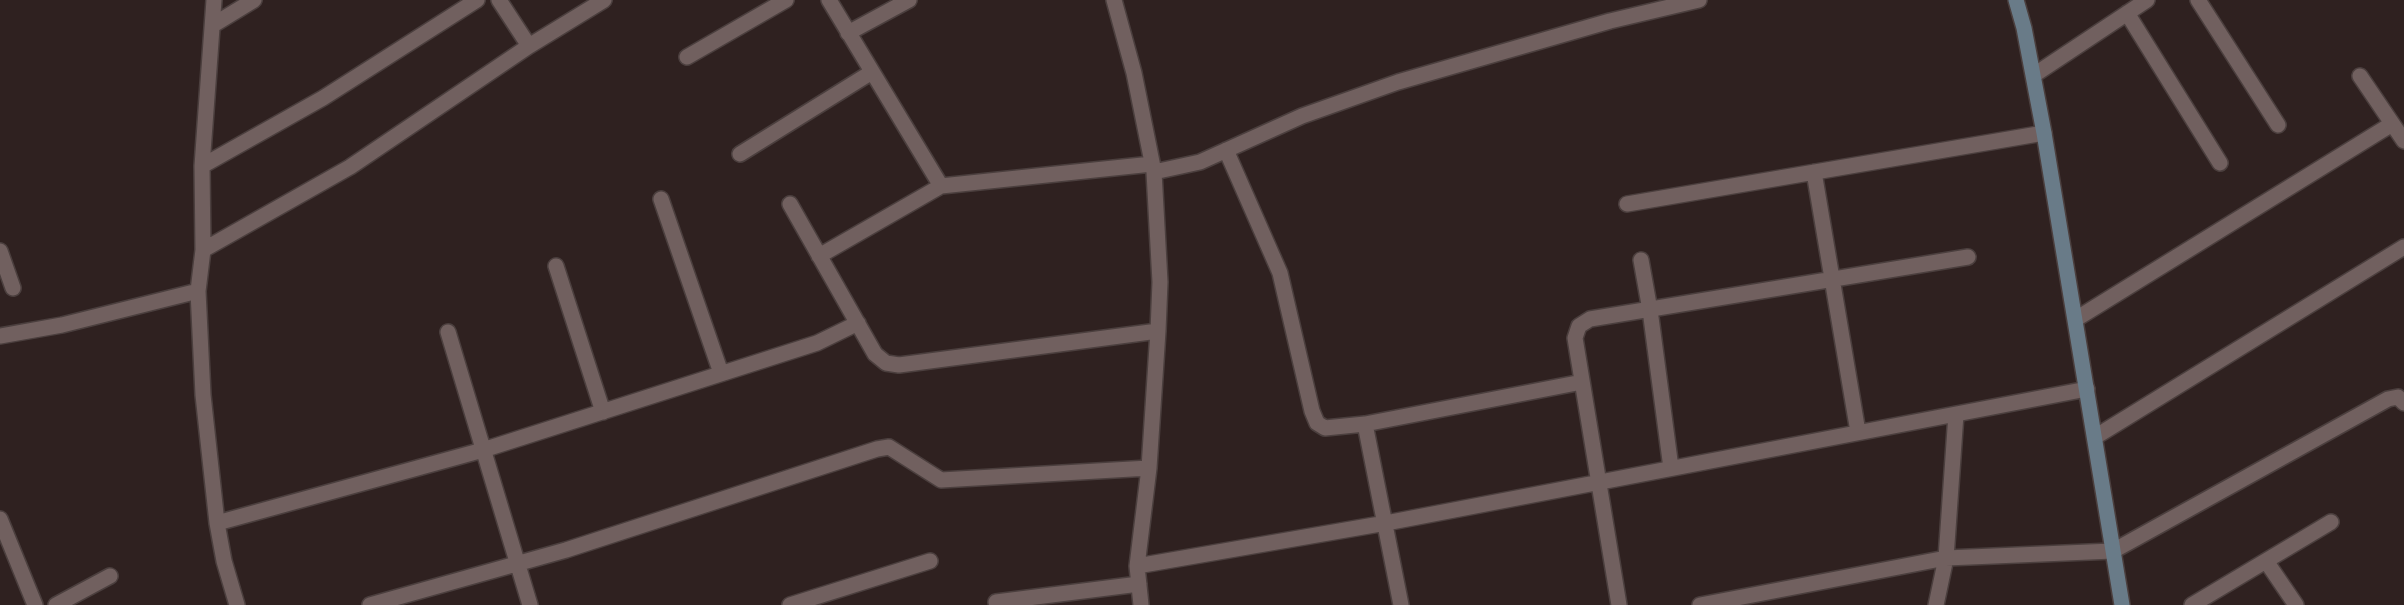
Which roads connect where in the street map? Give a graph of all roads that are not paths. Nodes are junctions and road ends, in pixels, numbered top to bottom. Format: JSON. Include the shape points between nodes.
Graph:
{"nodes":[{"id":1,"x":214,"y":0,"type":"edge"},
{"id":2,"x":254,"y":0,"type":"edge"},
{"id":3,"x":477,"y":0,"type":"edge"},
{"id":4,"x":499,"y":0,"type":"edge"},
{"id":5,"x":604,"y":0,"type":"edge"},
{"id":6,"x":786,"y":0,"type":"edge"},
{"id":7,"x":829,"y":0,"type":"edge"},
{"id":8,"x":909,"y":0,"type":"edge"},
{"id":9,"x":1114,"y":0,"type":"edge"},
{"id":10,"x":1699,"y":0,"type":"edge"},
{"id":11,"x":2016,"y":0,"type":"edge"},
{"id":12,"x":2147,"y":0,"type":"edge"},
{"id":13,"x":2198,"y":0,"type":"edge"},
{"id":14,"x":2127,"y":13,"type":"junction"},
{"id":15,"x":212,"y":25,"type":"junction"},
{"id":16,"x":848,"y":33,"type":"junction"},
{"id":17,"x":529,"y":46,"type":"junction"},
{"id":18,"x":687,"y":56,"type":"dead end"},
{"id":19,"x":872,"y":72,"type":"junction"},
{"id":20,"x":2034,"y":75,"type":"junction"},
{"id":21,"x":2360,"y":76,"type":"dead end"},
{"id":22,"x":2392,"y":124,"type":"junction"},
{"id":23,"x":2278,"y":125,"type":"dead end"},
{"id":24,"x":2044,"y":133,"type":"junction"},
{"id":25,"x":2404,"y":141,"type":"edge"},
{"id":26,"x":1226,"y":150,"type":"junction"},
{"id":27,"x":740,"y":154,"type":"dead end"},
{"id":28,"x":2220,"y":163,"type":"dead end"},
{"id":29,"x":202,"y":166,"type":"junction"},
{"id":30,"x":1153,"y":168,"type":"junction"},
{"id":31,"x":1814,"y":172,"type":"junction"},
{"id":32,"x":941,"y":186,"type":"junction"},
{"id":33,"x":661,"y":200,"type":"dead end"},
{"id":34,"x":790,"y":204,"type":"dead end"},
{"id":35,"x":1627,"y":204,"type":"dead end"},
{"id":36,"x":2404,"y":247,"type":"edge"},
{"id":37,"x":203,"y":250,"type":"junction"},
{"id":38,"x":0,"y":251,"type":"edge"},
{"id":39,"x":819,"y":256,"type":"junction"},
{"id":40,"x":1968,"y":257,"type":"dead end"},
{"id":41,"x":1641,"y":260,"type":"dead end"},
{"id":42,"x":556,"y":266,"type":"dead end"},
{"id":43,"x":1832,"y":280,"type":"junction"},
{"id":44,"x":13,"y":288,"type":"dead end"},
{"id":45,"x":198,"y":291,"type":"junction"},
{"id":46,"x":1650,"y":310,"type":"junction"},
{"id":47,"x":2076,"y":319,"type":"junction"},
{"id":48,"x":858,"y":323,"type":"junction"},
{"id":49,"x":1158,"y":331,"type":"junction"},
{"id":50,"x":448,"y":332,"type":"dead end"},
{"id":51,"x":0,"y":336,"type":"edge"},
{"id":52,"x":721,"y":373,"type":"junction"},
{"id":53,"x":1582,"y":382,"type":"junction"},
{"id":54,"x":2087,"y":389,"type":"junction"},
{"id":55,"x":2404,"y":403,"type":"edge"},
{"id":56,"x":603,"y":412,"type":"junction"},
{"id":57,"x":1956,"y":414,"type":"junction"},
{"id":58,"x":1365,"y":424,"type":"junction"},
{"id":59,"x":1858,"y":432,"type":"junction"},
{"id":60,"x":2095,"y":437,"type":"junction"},
{"id":61,"x":483,"y":450,"type":"junction"},
{"id":62,"x":1149,"y":468,"type":"junction"},
{"id":63,"x":1671,"y":468,"type":"junction"},
{"id":64,"x":1599,"y":482,"type":"junction"},
{"id":65,"x":0,"y":519,"type":"edge"},
{"id":66,"x":2331,"y":522,"type":"dead end"},
{"id":67,"x":217,"y":523,"type":"junction"},
{"id":68,"x":1386,"y":523,"type":"junction"},
{"id":69,"x":2113,"y":552,"type":"junction"},
{"id":70,"x":1946,"y":558,"type":"junction"},
{"id":71,"x":930,"y":561,"type":"dead end"},
{"id":72,"x":2266,"y":561,"type":"junction"},
{"id":73,"x":517,"y":564,"type":"junction"},
{"id":74,"x":1137,"y":566,"type":"junction"},
{"id":75,"x":110,"y":576,"type":"dead end"},
{"id":76,"x":1138,"y":584,"type":"junction"},
{"id":77,"x":996,"y":602,"type":"dead end"},
{"id":78,"x":232,"y":603,"type":"edge"},
{"id":79,"x":36,"y":605,"type":"edge"},
{"id":80,"x":56,"y":605,"type":"edge"},
{"id":81,"x":370,"y":605,"type":"edge"},
{"id":82,"x":530,"y":605,"type":"edge"},
{"id":83,"x":790,"y":605,"type":"edge"},
{"id":84,"x":1141,"y":605,"type":"edge"},
{"id":85,"x":1402,"y":605,"type":"edge"},
{"id":86,"x":1619,"y":605,"type":"edge"},
{"id":87,"x":1700,"y":605,"type":"edge"},
{"id":88,"x":1936,"y":605,"type":"edge"},
{"id":89,"x":2122,"y":605,"type":"edge"},
{"id":90,"x":2192,"y":605,"type":"edge"},
{"id":91,"x":2296,"y":605,"type":"edge"}],
"edges":[{"from":1,"to":15,"type":"street"},
{"from":2,"to":15,"type":"street"},
{"from":3,"to":29,"type":"street","via":[[323,98]]},
{"from":4,"to":17,"type":"street"},
{"from":5,"to":17,"type":"street"},
{"from":6,"to":18,"type":"street"},
{"from":7,"to":16,"type":"street"},
{"from":8,"to":16,"type":"street"},
{"from":9,"to":30,"type":"street","via":[[1134,73]]},
{"from":10,"to":26,"type":"street","via":[[1610,21],[1398,82],[1302,116]]},
{"from":11,"to":20,"type":"street"},
{"from":12,"to":14,"type":"street"},
{"from":13,"to":23,"type":"street"},
{"from":14,"to":20,"type":"street"},
{"from":14,"to":28,"type":"street"},
{"from":15,"to":29,"type":"street"},
{"from":16,"to":19,"type":"street"},
{"from":17,"to":37,"type":"street","via":[[350,167]]},
{"from":19,"to":27,"type":"street"},
{"from":19,"to":32,"type":"street"},
{"from":20,"to":24,"type":"street"},
{"from":21,"to":22,"type":"street"},
{"from":22,"to":25,"type":"street"},
{"from":22,"to":47,"type":"street"},
{"from":24,"to":31,"type":"street"},
{"from":24,"to":47,"type":"street"},
{"from":26,"to":30,"type":"street","via":[[1200,162]]},
{"from":26,"to":58,"type":"street","via":[[1280,273],[1317,423],[1325,428]]},
{"from":29,"to":37,"type":"street"},
{"from":30,"to":32,"type":"street"},
{"from":30,"to":49,"type":"street","via":[[1160,282]]},
{"from":31,"to":35,"type":"street"},
{"from":31,"to":43,"type":"street"},
{"from":32,"to":39,"type":"street"},
{"from":33,"to":52,"type":"street"},
{"from":34,"to":39,"type":"street"},
{"from":36,"to":60,"type":"street"},
{"from":37,"to":45,"type":"street"},
{"from":38,"to":44,"type":"street"},
{"from":39,"to":48,"type":"street"},
{"from":40,"to":43,"type":"street"},
{"from":41,"to":46,"type":"street"},
{"from":42,"to":56,"type":"street"},
{"from":43,"to":46,"type":"street"},
{"from":43,"to":59,"type":"street"},
{"from":45,"to":51,"type":"street","via":[[62,325]]},
{"from":45,"to":67,"type":"street","via":[[203,395]]},
{"from":46,"to":53,"type":"street","via":[[1590,319],[1578,326],[1575,338]]},
{"from":46,"to":63,"type":"street"},
{"from":47,"to":54,"type":"street"},
{"from":48,"to":49,"type":"street","via":[[875,354],[886,363],[899,365]]},
{"from":48,"to":52,"type":"street","via":[[817,342]]},
{"from":49,"to":62,"type":"street"},
{"from":50,"to":61,"type":"street"},
{"from":52,"to":56,"type":"street"},
{"from":53,"to":58,"type":"street"},
{"from":53,"to":64,"type":"street"},
{"from":54,"to":57,"type":"street"},
{"from":54,"to":60,"type":"street"},
{"from":55,"to":69,"type":"street","via":[[2398,397],[2388,400]]},
{"from":56,"to":61,"type":"street"},
{"from":57,"to":59,"type":"street"},
{"from":57,"to":70,"type":"street"},
{"from":58,"to":68,"type":"street"},
{"from":59,"to":63,"type":"street"},
{"from":60,"to":69,"type":"street"},
{"from":61,"to":67,"type":"street"},
{"from":61,"to":73,"type":"street"},
{"from":62,"to":73,"type":"street","via":[[941,480],[889,447]]},
{"from":62,"to":74,"type":"street"},
{"from":63,"to":64,"type":"street"},
{"from":64,"to":68,"type":"street"},
{"from":64,"to":86,"type":"street"},
{"from":65,"to":79,"type":"street"},
{"from":66,"to":72,"type":"street"},
{"from":67,"to":78,"type":"street"},
{"from":68,"to":74,"type":"street"},
{"from":68,"to":85,"type":"street"},
{"from":69,"to":70,"type":"street"},
{"from":69,"to":89,"type":"street"},
{"from":70,"to":87,"type":"street"},
{"from":70,"to":88,"type":"street"},
{"from":71,"to":83,"type":"street"},
{"from":72,"to":90,"type":"street"},
{"from":72,"to":91,"type":"street"},
{"from":73,"to":81,"type":"street"},
{"from":73,"to":82,"type":"street"},
{"from":74,"to":76,"type":"street"},
{"from":75,"to":80,"type":"street"},
{"from":76,"to":77,"type":"street"},
{"from":76,"to":84,"type":"street"}]}
